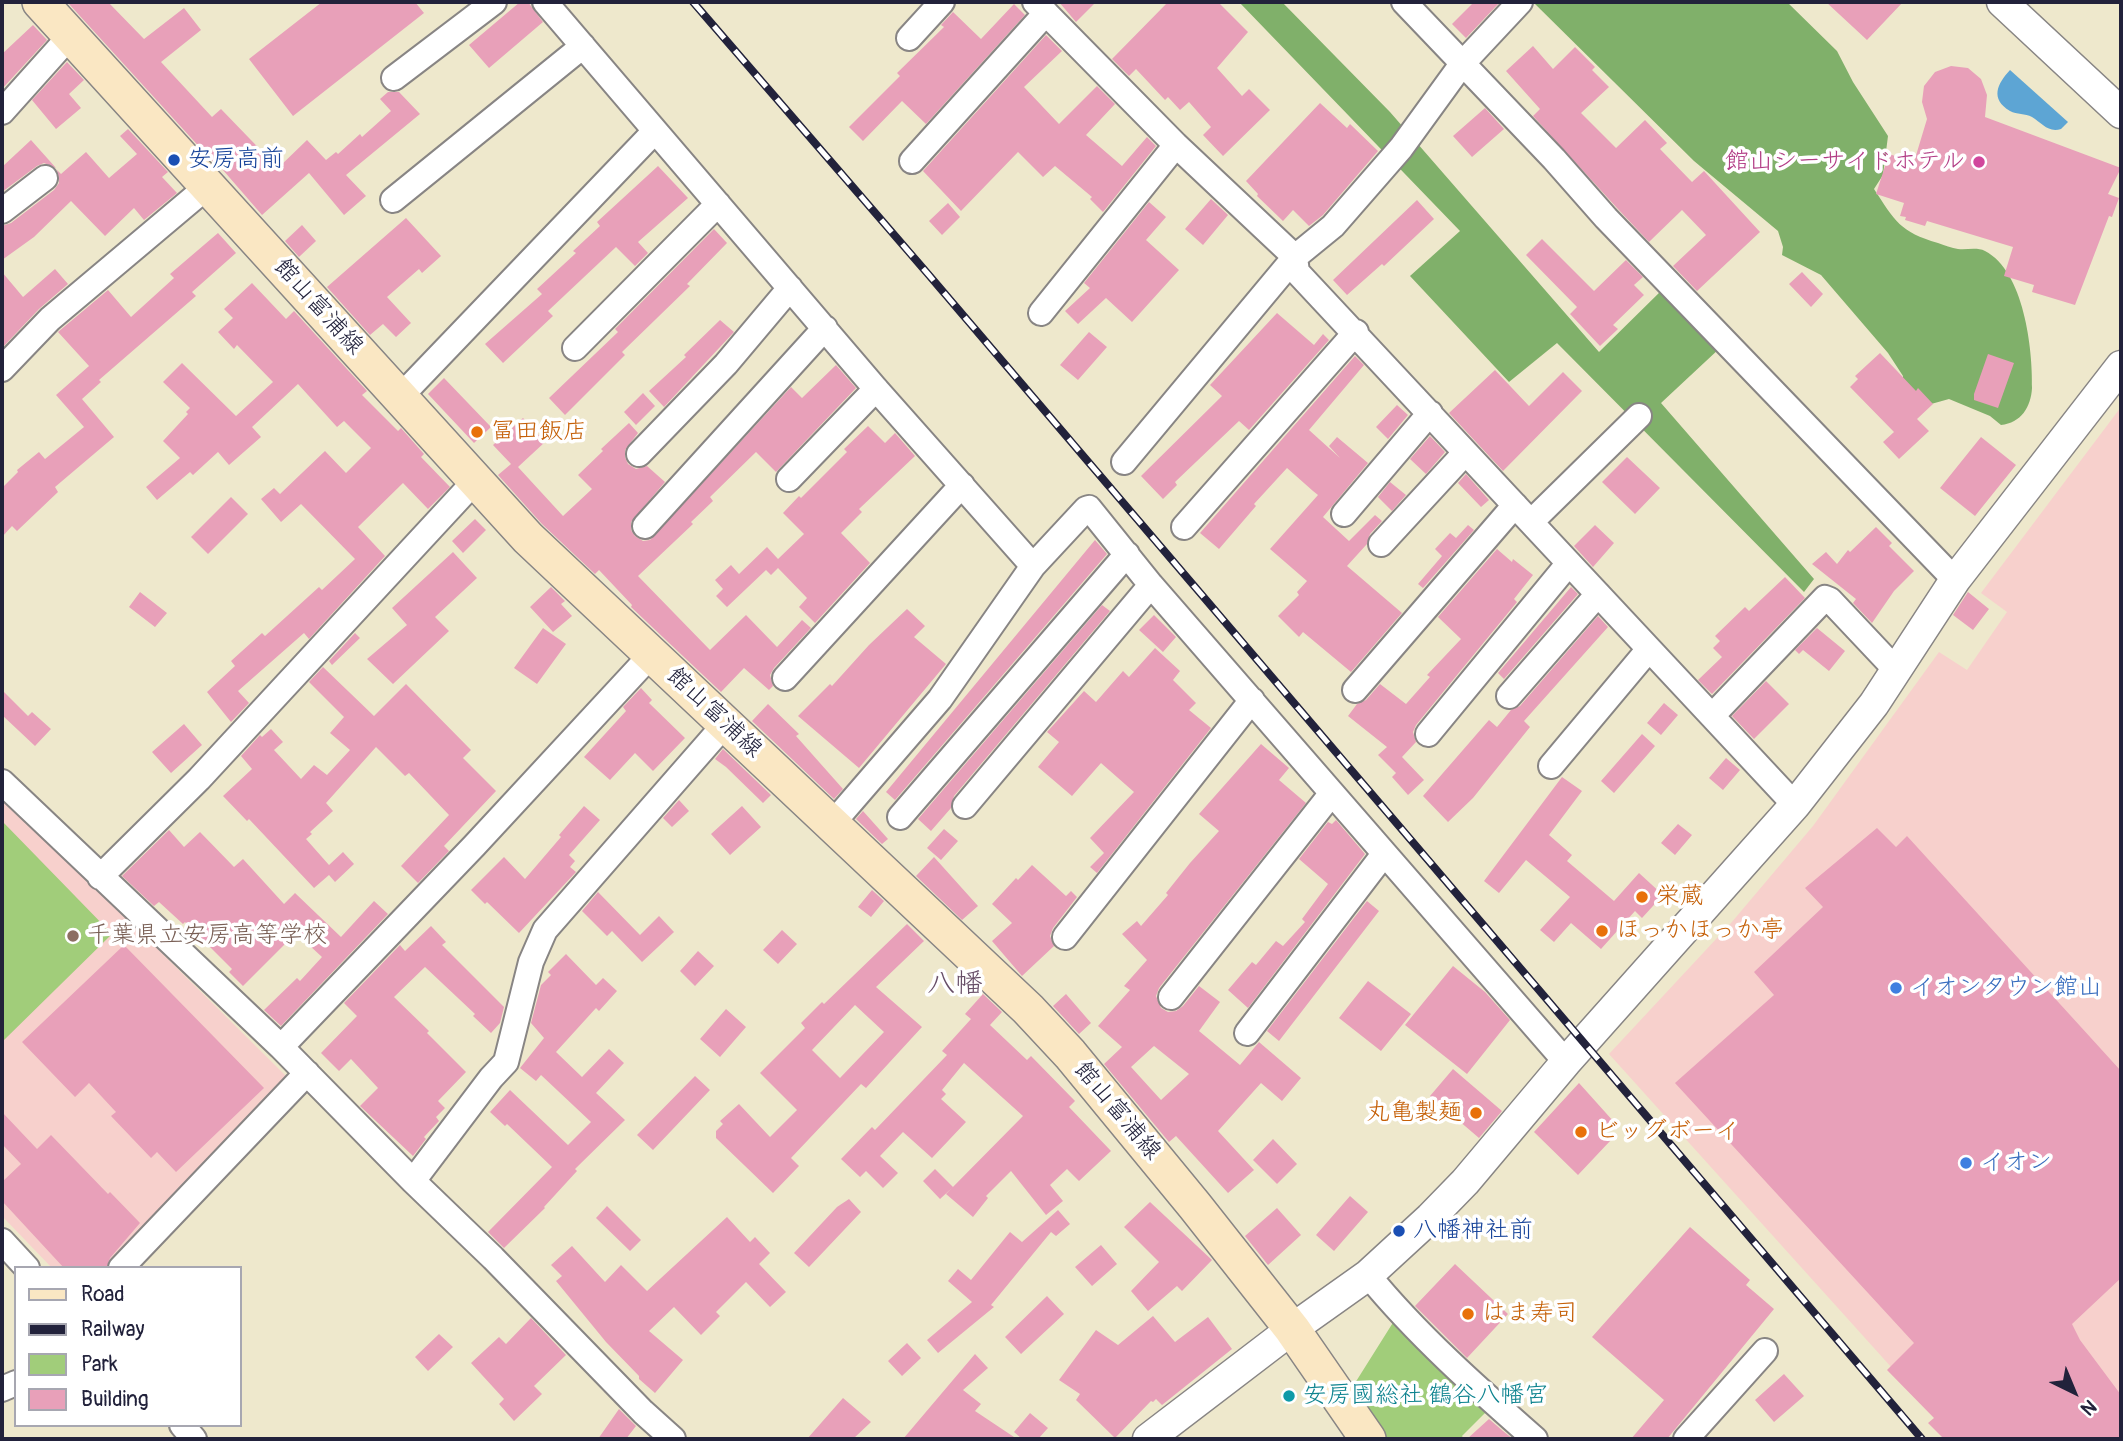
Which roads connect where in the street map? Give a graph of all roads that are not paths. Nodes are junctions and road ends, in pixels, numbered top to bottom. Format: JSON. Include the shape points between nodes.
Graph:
{"nodes":[{"id":1,"x":40,"y":2,"type":"edge"},
{"id":2,"x":494,"y":2,"type":"edge"},
{"id":3,"x":545,"y":2,"type":"edge"},
{"id":4,"x":942,"y":2,"type":"edge"},
{"id":5,"x":1404,"y":2,"type":"edge"},
{"id":6,"x":1520,"y":2,"type":"edge"},
{"id":7,"x":2002,"y":2,"type":"edge"},
{"id":8,"x":1040,"y":7,"type":"edge"},
{"id":9,"x":71,"y":35,"type":"junction"},
{"id":10,"x":909,"y":38,"type":"dead end"},
{"id":11,"x":583,"y":47,"type":"junction"},
{"id":12,"x":1462,"y":64,"type":"junction"},
{"id":13,"x":394,"y":78,"type":"dead end"},
{"id":14,"x":2,"y":112,"type":"edge"},
{"id":15,"x":2121,"y":114,"type":"edge"},
{"id":16,"x":655,"y":131,"type":"junction"},
{"id":17,"x":1176,"y":145,"type":"junction"},
{"id":18,"x":912,"y":161,"type":"dead end"},
{"id":19,"x":45,"y":178,"type":"dead end"},
{"id":20,"x":208,"y":186,"type":"junction"},
{"id":21,"x":393,"y":201,"type":"dead end"},
{"id":22,"x":718,"y":204,"type":"junction"},
{"id":23,"x":2,"y":211,"type":"edge"},
{"id":24,"x":1296,"y":257,"type":"junction"},
{"id":25,"x":790,"y":288,"type":"junction"},
{"id":26,"x":1041,"y":313,"type":"dead end"},
{"id":27,"x":825,"y":328,"type":"junction"},
{"id":28,"x":1356,"y":332,"type":"junction"},
{"id":29,"x":575,"y":348,"type":"dead end"},
{"id":30,"x":2121,"y":366,"type":"edge"},
{"id":31,"x":2,"y":369,"type":"edge"},
{"id":32,"x":876,"y":388,"type":"junction"},
{"id":33,"x":400,"y":397,"type":"junction"},
{"id":34,"x":1430,"y":413,"type":"junction"},
{"id":35,"x":1639,"y":416,"type":"dead end"},
{"id":36,"x":1465,"y":453,"type":"junction"},
{"id":37,"x":639,"y":454,"type":"dead end"},
{"id":38,"x":1124,"y":462,"type":"dead end"},
{"id":39,"x":789,"y":479,"type":"dead end"},
{"id":40,"x":475,"y":481,"type":"junction"},
{"id":41,"x":962,"y":485,"type":"junction"},
{"id":42,"x":1344,"y":514,"type":"dead end"},
{"id":43,"x":1523,"y":514,"type":"junction"},
{"id":44,"x":645,"y":526,"type":"dead end"},
{"id":45,"x":1184,"y":527,"type":"dead end"},
{"id":46,"x":1381,"y":544,"type":"dead end"},
{"id":47,"x":1127,"y":554,"type":"junction"},
{"id":48,"x":1569,"y":563,"type":"junction"},
{"id":49,"x":1033,"y":566,"type":"junction"},
{"id":50,"x":1955,"y":580,"type":"junction"},
{"id":51,"x":1151,"y":584,"type":"junction"},
{"id":52,"x":1598,"y":594,"type":"junction"},
{"id":53,"x":1649,"y":649,"type":"junction"},
{"id":54,"x":651,"y":655,"type":"junction"},
{"id":55,"x":1896,"y":670,"type":"junction"},
{"id":56,"x":785,"y":678,"type":"dead end"},
{"id":57,"x":1355,"y":690,"type":"dead end"},
{"id":58,"x":1509,"y":695,"type":"dead end"},
{"id":59,"x":1252,"y":700,"type":"junction"},
{"id":60,"x":1712,"y":716,"type":"junction"},
{"id":61,"x":726,"y":723,"type":"junction"},
{"id":62,"x":1427,"y":734,"type":"dead end"},
{"id":63,"x":1551,"y":766,"type":"dead end"},
{"id":64,"x":2,"y":782,"type":"edge"},
{"id":65,"x":1332,"y":793,"type":"junction"},
{"id":66,"x":1795,"y":805,"type":"junction"},
{"id":67,"x":965,"y":806,"type":"dead end"},
{"id":68,"x":900,"y":817,"type":"dead end"},
{"id":69,"x":832,"y":824,"type":"junction"},
{"id":70,"x":1384,"y":853,"type":"junction"},
{"id":71,"x":100,"y":877,"type":"junction"},
{"id":72,"x":1065,"y":937,"type":"dead end"},
{"id":73,"x":1171,"y":997,"type":"dead end"},
{"id":74,"x":1247,"y":1033,"type":"dead end"},
{"id":75,"x":281,"y":1047,"type":"junction"},
{"id":76,"x":1566,"y":1062,"type":"junction"},
{"id":77,"x":307,"y":1073,"type":"junction"},
{"id":78,"x":413,"y":1181,"type":"junction"},
{"id":79,"x":2,"y":1241,"type":"edge"},
{"id":80,"x":25,"y":1266,"type":"edge"},
{"id":81,"x":123,"y":1266,"type":"edge"},
{"id":82,"x":1368,"y":1275,"type":"junction"},
{"id":83,"x":1292,"y":1329,"type":"junction"},
{"id":84,"x":1765,"y":1351,"type":"dead end"},
{"id":85,"x":673,"y":1439,"type":"edge"},
{"id":86,"x":1148,"y":1439,"type":"edge"},
{"id":87,"x":1368,"y":1439,"type":"edge"},
{"id":88,"x":1535,"y":1439,"type":"edge"},
{"id":89,"x":1686,"y":1439,"type":"edge"}],
"edges":[{"from":1,"to":9,"type":"main road","name":"館山富浦線"},
{"from":2,"to":13,"type":"street"},
{"from":3,"to":11,"type":"street"},
{"from":4,"to":10,"type":"street"},
{"from":5,"to":12,"type":"street"},
{"from":6,"to":12,"type":"street"},
{"from":7,"to":15,"type":"street"},
{"from":8,"to":17,"type":"street"},
{"from":8,"to":18,"type":"street"},
{"from":9,"to":14,"type":"street"},
{"from":9,"to":20,"type":"main road","name":"館山富浦線"},
{"from":11,"to":16,"type":"street"},
{"from":11,"to":21,"type":"street"},
{"from":12,"to":24,"type":"street","via":[[1384,167],[1333,226]]},
{"from":12,"to":50,"type":"street"},
{"from":16,"to":22,"type":"street"},
{"from":16,"to":33,"type":"street"},
{"from":17,"to":24,"type":"street"},
{"from":17,"to":26,"type":"street"},
{"from":19,"to":23,"type":"street"},
{"from":20,"to":31,"type":"street","via":[[50,319]]},
{"from":20,"to":33,"type":"main road","name":"館山富浦線"},
{"from":22,"to":25,"type":"street"},
{"from":22,"to":29,"type":"street"},
{"from":24,"to":28,"type":"street","via":[[1297,272]]},
{"from":24,"to":38,"type":"street"},
{"from":25,"to":27,"type":"street"},
{"from":25,"to":37,"type":"street"},
{"from":27,"to":32,"type":"street"},
{"from":27,"to":44,"type":"street"},
{"from":28,"to":34,"type":"street"},
{"from":28,"to":45,"type":"street"},
{"from":30,"to":50,"type":"street"},
{"from":32,"to":39,"type":"street"},
{"from":32,"to":41,"type":"street"},
{"from":33,"to":40,"type":"main road","name":"館山富浦線"},
{"from":34,"to":36,"type":"street"},
{"from":34,"to":42,"type":"street"},
{"from":35,"to":43,"type":"street"},
{"from":36,"to":43,"type":"street"},
{"from":36,"to":46,"type":"street"},
{"from":40,"to":54,"type":"main road","name":"館山富浦線"},
{"from":40,"to":71,"type":"street","via":[[199,779]]},
{"from":41,"to":49,"type":"street"},
{"from":41,"to":56,"type":"street"},
{"from":43,"to":48,"type":"street"},
{"from":43,"to":57,"type":"street"},
{"from":47,"to":49,"type":"street","via":[[1089,508]]},
{"from":47,"to":51,"type":"street"},
{"from":47,"to":68,"type":"street"},
{"from":48,"to":52,"type":"street"},
{"from":48,"to":62,"type":"street"},
{"from":49,"to":69,"type":"street","via":[[940,699]]},
{"from":50,"to":55,"type":"street"},
{"from":51,"to":59,"type":"street"},
{"from":51,"to":67,"type":"street"},
{"from":52,"to":53,"type":"street"},
{"from":52,"to":58,"type":"street"},
{"from":53,"to":60,"type":"street"},
{"from":53,"to":63,"type":"street"},
{"from":54,"to":61,"type":"main road","name":"館山富浦線"},
{"from":54,"to":75,"type":"street"},
{"from":55,"to":60,"type":"street","via":[[1825,598]]},
{"from":55,"to":66,"type":"street"},
{"from":59,"to":65,"type":"street"},
{"from":59,"to":72,"type":"street"},
{"from":60,"to":66,"type":"street"},
{"from":61,"to":69,"type":"main road","name":"館山富浦線"},
{"from":61,"to":78,"type":"street","via":[[545,930],[531,962],[506,1062]]},
{"from":64,"to":71,"type":"street"},
{"from":65,"to":70,"type":"street"},
{"from":65,"to":73,"type":"street"},
{"from":66,"to":76,"type":"street"},
{"from":69,"to":83,"type":"main road","name":"館山富浦線","via":[[1070,1054]]},
{"from":70,"to":74,"type":"street"},
{"from":70,"to":76,"type":"street"},
{"from":71,"to":75,"type":"street"},
{"from":75,"to":77,"type":"street"},
{"from":76,"to":82,"type":"street","via":[[1465,1182]]},
{"from":77,"to":78,"type":"street"},
{"from":77,"to":81,"type":"street"},
{"from":78,"to":85,"type":"street"},
{"from":79,"to":80,"type":"street"},
{"from":82,"to":83,"type":"street"},
{"from":82,"to":88,"type":"street","via":[[1392,1305]]},
{"from":83,"to":86,"type":"street"},
{"from":83,"to":87,"type":"main road","name":"館山富浦線"},
{"from":84,"to":89,"type":"street"}]}
